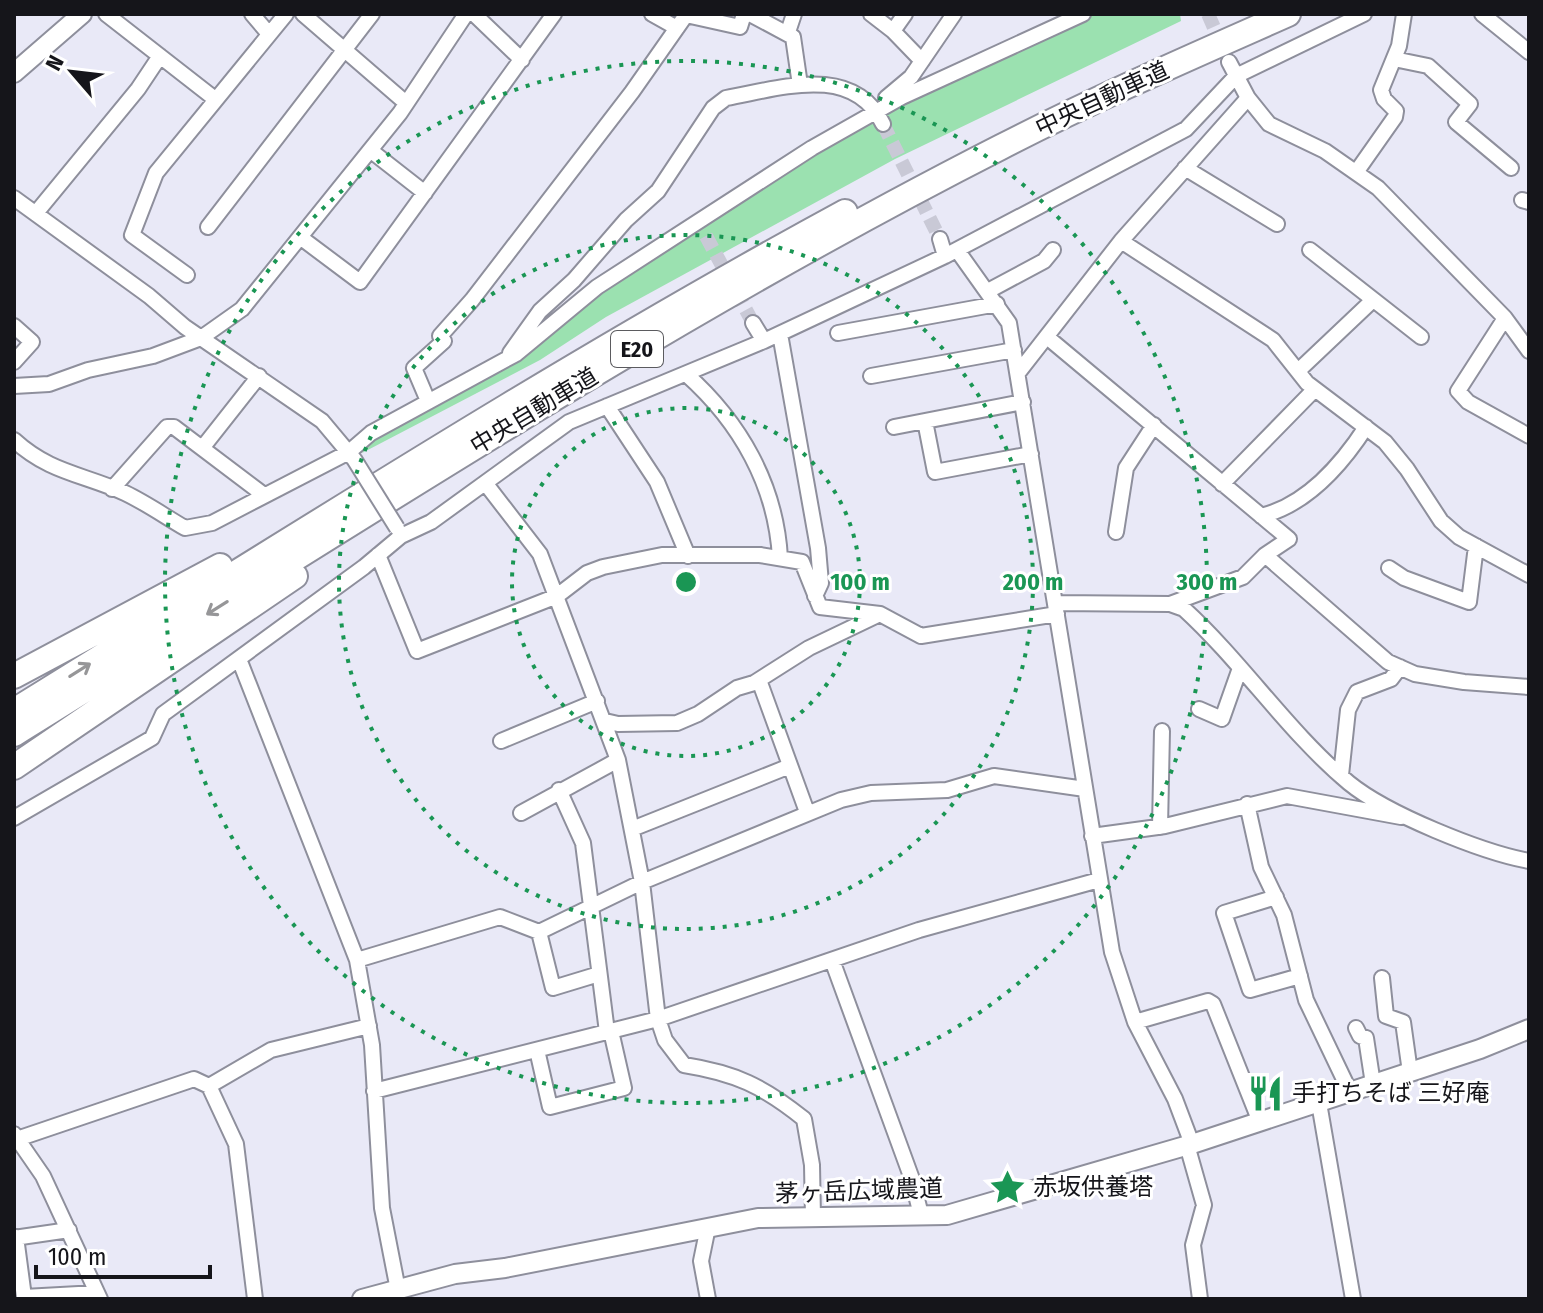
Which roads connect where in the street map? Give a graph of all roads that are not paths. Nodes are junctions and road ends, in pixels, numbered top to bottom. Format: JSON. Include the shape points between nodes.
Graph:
{"nodes":[{"id":1,"x":82,"y":14,"type":"edge"},
{"id":2,"x":106,"y":14,"type":"edge"},
{"id":3,"x":252,"y":14,"type":"edge"},
{"id":4,"x":286,"y":14,"type":"edge"},
{"id":5,"x":303,"y":14,"type":"edge"},
{"id":6,"x":372,"y":14,"type":"edge"},
{"id":7,"x":466,"y":14,"type":"edge"},
{"id":8,"x":474,"y":14,"type":"edge"},
{"id":9,"x":554,"y":14,"type":"edge"},
{"id":10,"x":652,"y":14,"type":"edge"},
{"id":11,"x":747,"y":14,"type":"edge"},
{"id":12,"x":794,"y":14,"type":"edge"},
{"id":13,"x":871,"y":14,"type":"edge"},
{"id":14,"x":905,"y":14,"type":"edge"},
{"id":15,"x":954,"y":14,"type":"edge"},
{"id":16,"x":1083,"y":14,"type":"edge"},
{"id":17,"x":1247,"y":14,"type":"edge"},
{"id":18,"x":1288,"y":14,"type":"edge"},
{"id":19,"x":1364,"y":14,"type":"edge"},
{"id":20,"x":1404,"y":14,"type":"edge"},
{"id":21,"x":1482,"y":14,"type":"edge"},
{"id":22,"x":677,"y":28,"type":"junction"},
{"id":23,"x":893,"y":31,"type":"junction"},
{"id":24,"x":788,"y":32,"type":"junction"},
{"id":25,"x":269,"y":34,"type":"junction"},
{"id":26,"x":344,"y":49,"type":"junction"},
{"id":27,"x":1529,"y":52,"type":"edge"},
{"id":28,"x":160,"y":56,"type":"junction"},
{"id":29,"x":1394,"y":59,"type":"junction"},
{"id":30,"x":522,"y":60,"type":"junction"},
{"id":31,"x":922,"y":61,"type":"junction"},
{"id":32,"x":1229,"y":62,"type":"tunnel mouth"},
{"id":33,"x":14,"y":73,"type":"edge"},
{"id":34,"x":1236,"y":76,"type":"junction"},
{"id":35,"x":800,"y":85,"type":"junction"},
{"id":36,"x":1248,"y":98,"type":"junction"},
{"id":37,"x":215,"y":99,"type":"junction"},
{"id":38,"x":406,"y":103,"type":"junction"},
{"id":39,"x":878,"y":115,"type":"junction"},
{"id":40,"x":370,"y":150,"type":"junction"},
{"id":41,"x":1185,"y":168,"type":"junction"},
{"id":42,"x":1511,"y":168,"type":"dead end"},
{"id":43,"x":1357,"y":171,"type":"junction"},
{"id":44,"x":425,"y":193,"type":"junction"},
{"id":45,"x":14,"y":198,"type":"edge"},
{"id":46,"x":36,"y":213,"type":"junction"},
{"id":47,"x":697,"y":222,"type":"junction"},
{"id":48,"x":1277,"y":224,"type":"dead end"},
{"id":49,"x":208,"y":227,"type":"dead end"},
{"id":50,"x":706,"y":236,"type":"tunnel mouth"},
{"id":51,"x":300,"y":237,"type":"junction"},
{"id":52,"x":940,"y":239,"type":"tunnel mouth"},
{"id":53,"x":1121,"y":241,"type":"junction"},
{"id":54,"x":1053,"y":250,"type":"dead end"},
{"id":55,"x":1310,"y":250,"type":"dead end"},
{"id":56,"x":951,"y":253,"type":"junction"},
{"id":57,"x":187,"y":275,"type":"dead end"},
{"id":58,"x":992,"y":297,"type":"junction"},
{"id":59,"x":1373,"y":300,"type":"junction"},
{"id":60,"x":1505,"y":318,"type":"junction"},
{"id":61,"x":753,"y":323,"type":"tunnel mouth"},
{"id":62,"x":14,"y":326,"type":"edge"},
{"id":63,"x":838,"y":333,"type":"dead end"},
{"id":64,"x":780,"y":334,"type":"junction"},
{"id":65,"x":1047,"y":337,"type":"junction"},
{"id":66,"x":1421,"y":337,"type":"dead end"},
{"id":67,"x":201,"y":338,"type":"junction"},
{"id":68,"x":764,"y":341,"type":"junction"},
{"id":69,"x":1014,"y":350,"type":"junction"},
{"id":70,"x":1529,"y":351,"type":"edge"},
{"id":71,"x":506,"y":359,"type":"junction"},
{"id":72,"x":14,"y":362,"type":"edge"},
{"id":73,"x":1298,"y":371,"type":"junction"},
{"id":74,"x":1018,"y":373,"type":"junction"},
{"id":75,"x":686,"y":374,"type":"junction"},
{"id":76,"x":259,"y":376,"type":"junction"},
{"id":77,"x":871,"y":376,"type":"dead end"},
{"id":78,"x":14,"y":386,"type":"edge"},
{"id":79,"x":1315,"y":389,"type":"junction"},
{"id":80,"x":428,"y":401,"type":"junction"},
{"id":81,"x":1023,"y":402,"type":"junction"},
{"id":82,"x":607,"y":406,"type":"junction"},
{"id":83,"x":925,"y":421,"type":"junction"},
{"id":84,"x":1154,"y":425,"type":"junction"},
{"id":85,"x":894,"y":427,"type":"dead end"},
{"id":86,"x":1366,"y":427,"type":"junction"},
{"id":87,"x":496,"y":433,"type":"junction"},
{"id":88,"x":1529,"y":436,"type":"edge"},
{"id":89,"x":14,"y":440,"type":"edge"},
{"id":90,"x":203,"y":447,"type":"junction"},
{"id":91,"x":438,"y":448,"type":"junction"},
{"id":92,"x":1031,"y":454,"type":"junction"},
{"id":93,"x":351,"y":455,"type":"junction"},
{"id":94,"x":486,"y":484,"type":"junction"},
{"id":95,"x":1222,"y":484,"type":"junction"},
{"id":96,"x":112,"y":489,"type":"junction"},
{"id":97,"x":264,"y":495,"type":"junction"},
{"id":98,"x":1261,"y":516,"type":"junction"},
{"id":99,"x":399,"y":532,"type":"junction"},
{"id":100,"x":1116,"y":532,"type":"dead end"},
{"id":101,"x":1476,"y":546,"type":"junction"},
{"id":102,"x":378,"y":555,"type":"junction"},
{"id":103,"x":1265,"y":555,"type":"junction"},
{"id":104,"x":688,"y":556,"type":"junction"},
{"id":105,"x":780,"y":558,"type":"junction"},
{"id":106,"x":1389,"y":568,"type":"dead end"},
{"id":107,"x":1529,"y":575,"type":"edge"},
{"id":108,"x":557,"y":596,"type":"junction"},
{"id":109,"x":815,"y":596,"type":"junction"},
{"id":110,"x":1170,"y":604,"type":"junction"},
{"id":111,"x":1056,"y":608,"type":"junction"},
{"id":112,"x":880,"y":614,"type":"junction"},
{"id":113,"x":239,"y":659,"type":"junction"},
{"id":114,"x":1400,"y":667,"type":"junction"},
{"id":115,"x":1240,"y":668,"type":"junction"},
{"id":116,"x":14,"y":676,"type":"edge"},
{"id":117,"x":759,"y":680,"type":"junction"},
{"id":118,"x":1529,"y":687,"type":"edge"},
{"id":119,"x":597,"y":701,"type":"junction"},
{"id":120,"x":1199,"y":709,"type":"dead end"},
{"id":121,"x":14,"y":711,"type":"edge"},
{"id":122,"x":605,"y":721,"type":"junction"},
{"id":123,"x":1162,"y":731,"type":"dead end"},
{"id":124,"x":14,"y":734,"type":"edge"},
{"id":125,"x":501,"y":741,"type":"dead end"},
{"id":126,"x":618,"y":760,"type":"junction"},
{"id":127,"x":790,"y":766,"type":"junction"},
{"id":128,"x":14,"y":767,"type":"edge"},
{"id":129,"x":1341,"y":775,"type":"junction"},
{"id":130,"x":1085,"y":789,"type":"junction"},
{"id":131,"x":559,"y":790,"type":"junction"},
{"id":132,"x":1247,"y":804,"type":"junction"},
{"id":133,"x":807,"y":812,"type":"junction"},
{"id":134,"x":521,"y":813,"type":"dead end"},
{"id":135,"x":14,"y":818,"type":"edge"},
{"id":136,"x":1413,"y":818,"type":"junction"},
{"id":137,"x":1160,"y":827,"type":"junction"},
{"id":138,"x":632,"y":829,"type":"junction"},
{"id":139,"x":1092,"y":836,"type":"junction"},
{"id":140,"x":1529,"y":861,"type":"edge"},
{"id":141,"x":1099,"y":880,"type":"junction"},
{"id":142,"x":642,"y":882,"type":"junction"},
{"id":143,"x":1276,"y":897,"type":"junction"},
{"id":144,"x":593,"y":906,"type":"junction"},
{"id":145,"x":539,"y":932,"type":"junction"},
{"id":146,"x":357,"y":960,"type":"junction"},
{"id":147,"x":832,"y":960,"type":"junction"},
{"id":148,"x":599,"y":974,"type":"junction"},
{"id":149,"x":1300,"y":976,"type":"junction"},
{"id":150,"x":1382,"y":978,"type":"dead end"},
{"id":151,"x":658,"y":1019,"type":"junction"},
{"id":152,"x":1135,"y":1022,"type":"junction"},
{"id":153,"x":369,"y":1026,"type":"junction"},
{"id":154,"x":1356,"y":1028,"type":"dead end"},
{"id":155,"x":1529,"y":1029,"type":"edge"},
{"id":156,"x":609,"y":1032,"type":"junction"},
{"id":157,"x":537,"y":1050,"type":"junction"},
{"id":158,"x":1410,"y":1072,"type":"junction"},
{"id":159,"x":1373,"y":1084,"type":"junction"},
{"id":160,"x":209,"y":1086,"type":"junction"},
{"id":161,"x":374,"y":1091,"type":"junction"},
{"id":162,"x":1350,"y":1092,"type":"junction"},
{"id":163,"x":1319,"y":1103,"type":"junction"},
{"id":164,"x":1260,"y":1122,"type":"junction"},
{"id":165,"x":16,"y":1136,"type":"edge"},
{"id":166,"x":1190,"y":1145,"type":"junction"},
{"id":167,"x":921,"y":1215,"type":"junction"},
{"id":168,"x":813,"y":1218,"type":"junction"},
{"id":169,"x":708,"y":1227,"type":"junction"},
{"id":170,"x":69,"y":1230,"type":"junction"},
{"id":171,"x":15,"y":1238,"type":"edge"},
{"id":172,"x":402,"y":1293,"type":"edge"},
{"id":173,"x":98,"y":1296,"type":"edge"},
{"id":174,"x":255,"y":1299,"type":"edge"},
{"id":175,"x":362,"y":1299,"type":"edge"},
{"id":176,"x":708,"y":1299,"type":"edge"},
{"id":177,"x":1200,"y":1299,"type":"edge"},
{"id":178,"x":1353,"y":1299,"type":"edge"}],
"edges":[{"from":1,"to":33,"type":"street"},
{"from":2,"to":28,"type":"street"},
{"from":3,"to":25,"type":"street"},
{"from":4,"to":25,"type":"street"},
{"from":5,"to":26,"type":"street"},
{"from":6,"to":26,"type":"street"},
{"from":7,"to":38,"type":"street"},
{"from":8,"to":30,"type":"street"},
{"from":9,"to":30,"type":"street"},
{"from":10,"to":22,"type":"street"},
{"from":11,"to":22,"type":"street","via":[[740,27],[686,15]]},
{"from":11,"to":24,"type":"street"},
{"from":12,"to":24,"type":"street"},
{"from":13,"to":23,"type":"street"},
{"from":14,"to":23,"type":"street"},
{"from":15,"to":31,"type":"street"},
{"from":16,"to":39,"type":"street","via":[[945,76]]},
{"from":17,"to":91,"type":"highway","name":"中央自動車道","number":"E20","via":[[868,200],[735,272]]},
{"from":18,"to":87,"type":"highway","name":"中央自動車道","number":"E20","via":[[974,161]]},
{"from":19,"to":34,"type":"street"},
{"from":20,"to":29,"type":"street"},
{"from":21,"to":27,"type":"street"},
{"from":22,"to":80,"type":"street","via":[[440,336],[444,341],[414,368]]},
{"from":23,"to":31,"type":"street"},
{"from":24,"to":35,"type":"street"},
{"from":25,"to":37,"type":"street"},
{"from":26,"to":38,"type":"street"},
{"from":26,"to":49,"type":"street"},
{"from":28,"to":37,"type":"street"},
{"from":28,"to":46,"type":"street"},
{"from":29,"to":42,"type":"street","via":[[1428,66],[1470,104],[1456,122]]},
{"from":29,"to":43,"type":"street","via":[[1381,90],[1395,117]]},
{"from":30,"to":44,"type":"street"},
{"from":31,"to":39,"type":"street"},
{"from":32,"to":34,"type":"street"},
{"from":34,"to":36,"type":"street"},
{"from":34,"to":56,"type":"street","via":[[1186,129]]},
{"from":35,"to":39,"type":"street","via":[[839,85]]},
{"from":35,"to":71,"type":"street","via":[[726,98],[713,108],[658,191],[540,311]]},
{"from":36,"to":41,"type":"street"},
{"from":36,"to":43,"type":"street","via":[[1269,124]]},
{"from":37,"to":57,"type":"street","via":[[156,173],[132,235]]},
{"from":38,"to":40,"type":"street"},
{"from":39,"to":47,"type":"street","via":[[812,148]]},
{"from":40,"to":44,"type":"street"},
{"from":40,"to":51,"type":"street"},
{"from":41,"to":48,"type":"street"},
{"from":41,"to":53,"type":"street"},
{"from":43,"to":60,"type":"street"},
{"from":44,"to":51,"type":"street","via":[[360,282]]},
{"from":45,"to":46,"type":"street"},
{"from":46,"to":67,"type":"street"},
{"from":47,"to":50,"type":"street"},
{"from":47,"to":71,"type":"street","via":[[597,287]]},
{"from":51,"to":67,"type":"street","via":[[242,309]]},
{"from":52,"to":56,"type":"street"},
{"from":53,"to":65,"type":"street"},
{"from":53,"to":73,"type":"street","via":[[1273,340]]},
{"from":54,"to":58,"type":"street"},
{"from":55,"to":59,"type":"street"},
{"from":56,"to":58,"type":"street"},
{"from":56,"to":64,"type":"street"},
{"from":58,"to":63,"type":"street"},
{"from":58,"to":69,"type":"street","via":[[1009,323]]},
{"from":59,"to":66,"type":"street"},
{"from":59,"to":73,"type":"street"},
{"from":60,"to":70,"type":"street"},
{"from":60,"to":88,"type":"street","via":[[1458,391]]},
{"from":61,"to":68,"type":"street"},
{"from":62,"to":72,"type":"street","via":[[32,342]]},
{"from":64,"to":68,"type":"street"},
{"from":64,"to":109,"type":"street","via":[[818,548],[821,583]]},
{"from":65,"to":74,"type":"street"},
{"from":65,"to":84,"type":"street"},
{"from":67,"to":76,"type":"street"},
{"from":67,"to":78,"type":"street","via":[[49,384]]},
{"from":68,"to":75,"type":"street"},
{"from":69,"to":74,"type":"street"},
{"from":69,"to":77,"type":"street"},
{"from":71,"to":80,"type":"street"},
{"from":73,"to":79,"type":"street"},
{"from":74,"to":81,"type":"street"},
{"from":75,"to":82,"type":"street"},
{"from":75,"to":105,"type":"street","via":[[728,414],[762,473],[779,533]]},
{"from":76,"to":90,"type":"street"},
{"from":76,"to":93,"type":"street","via":[[322,421]]},
{"from":79,"to":86,"type":"street"},
{"from":79,"to":95,"type":"street"},
{"from":80,"to":93,"type":"street","via":[[371,433]]},
{"from":81,"to":83,"type":"street"},
{"from":81,"to":92,"type":"street"},
{"from":82,"to":94,"type":"street","via":[[569,422]]},
{"from":82,"to":104,"type":"street","via":[[657,482]]},
{"from":83,"to":85,"type":"street"},
{"from":83,"to":92,"type":"street","via":[[935,472]]},
{"from":84,"to":95,"type":"street"},
{"from":84,"to":100,"type":"street","via":[[1126,468]]},
{"from":86,"to":98,"type":"street","via":[[1346,458],[1323,480],[1280,512]]},
{"from":86,"to":101,"type":"street","via":[[1407,469],[1441,521]]},
{"from":87,"to":124,"type":"highway","name":"中央自動車道","number":"E20","one_way":true},
{"from":87,"to":128,"type":"highway","via":[[242,614]]},
{"from":89,"to":96,"type":"street","via":[[54,469]]},
{"from":90,"to":96,"type":"street","via":[[167,427]]},
{"from":90,"to":97,"type":"street"},
{"from":91,"to":116,"type":"highway"},
{"from":121,"to":91,"type":"highway","name":"中央自動車道","number":"E20","one_way":true},
{"from":92,"to":111,"type":"street"},
{"from":93,"to":97,"type":"street"},
{"from":93,"to":99,"type":"street","bridge":true},
{"from":94,"to":99,"type":"street","via":[[431,522]]},
{"from":94,"to":108,"type":"street","via":[[540,554]]},
{"from":95,"to":98,"type":"street"},
{"from":96,"to":97,"type":"street","via":[[195,529]]},
{"from":98,"to":103,"type":"street","via":[[1289,539]]},
{"from":99,"to":102,"type":"street"},
{"from":101,"to":106,"type":"street","via":[[1469,602]]},
{"from":101,"to":107,"type":"street"},
{"from":102,"to":108,"type":"street","via":[[417,651]]},
{"from":102,"to":113,"type":"street"},
{"from":103,"to":110,"type":"street","via":[[1243,577]]},
{"from":103,"to":114,"type":"street","via":[[1366,645]]},
{"from":104,"to":105,"type":"street"},
{"from":104,"to":108,"type":"street","via":[[662,555],[603,567]]},
{"from":105,"to":109,"type":"street","via":[[802,562]]},
{"from":108,"to":119,"type":"street"},
{"from":109,"to":112,"type":"street","via":[[820,607]]},
{"from":110,"to":111,"type":"street"},
{"from":110,"to":115,"type":"street","via":[[1195,619]]},
{"from":111,"to":112,"type":"street","via":[[921,636]]},
{"from":111,"to":130,"type":"street"},
{"from":112,"to":117,"type":"street","via":[[809,648]]},
{"from":113,"to":135,"type":"street","via":[[163,714],[152,738]]},
{"from":113,"to":146,"type":"street"},
{"from":114,"to":118,"type":"street","via":[[1464,682]]},
{"from":114,"to":129,"type":"street","via":[[1391,679],[1357,692],[1348,710]]},
{"from":115,"to":120,"type":"street","via":[[1222,719]]},
{"from":115,"to":129,"type":"street"},
{"from":117,"to":122,"type":"street","via":[[677,723]]},
{"from":117,"to":127,"type":"street"},
{"from":119,"to":122,"type":"street"},
{"from":119,"to":125,"type":"street"},
{"from":122,"to":126,"type":"street"},
{"from":123,"to":137,"type":"street"},
{"from":126,"to":131,"type":"street"},
{"from":126,"to":138,"type":"street"},
{"from":127,"to":133,"type":"street"},
{"from":127,"to":138,"type":"street"},
{"from":129,"to":136,"type":"street"},
{"from":130,"to":133,"type":"street","via":[[994,776],[947,790],[871,793]]},
{"from":130,"to":139,"type":"street"},
{"from":131,"to":134,"type":"street"},
{"from":131,"to":144,"type":"street","via":[[579,828]]},
{"from":132,"to":136,"type":"street","via":[[1287,796]]},
{"from":132,"to":137,"type":"street"},
{"from":132,"to":143,"type":"street","via":[[1261,867]]},
{"from":133,"to":142,"type":"street"},
{"from":136,"to":140,"type":"street","via":[[1504,856]]},
{"from":137,"to":139,"type":"street"},
{"from":138,"to":142,"type":"street"},
{"from":139,"to":141,"type":"street"},
{"from":141,"to":147,"type":"street"},
{"from":141,"to":152,"type":"street","via":[[1112,952]]},
{"from":142,"to":144,"type":"street"},
{"from":142,"to":151,"type":"street"},
{"from":143,"to":149,"type":"street"},
{"from":143,"to":149,"type":"street","via":[[1224,913],[1250,990]]},
{"from":144,"to":145,"type":"street"},
{"from":144,"to":148,"type":"street"},
{"from":145,"to":146,"type":"street","via":[[500,917]]},
{"from":145,"to":148,"type":"street","via":[[553,988]]},
{"from":146,"to":153,"type":"street"},
{"from":147,"to":151,"type":"street"},
{"from":147,"to":167,"type":"street"},
{"from":148,"to":156,"type":"street"},
{"from":149,"to":162,"type":"street"},
{"from":150,"to":158,"type":"street","via":[[1386,1016],[1403,1022]]},
{"from":151,"to":156,"type":"street"},
{"from":151,"to":168,"type":"street","via":[[665,1040],[684,1065],[727,1072],[804,1119]]},
{"from":152,"to":164,"type":"street","via":[[1208,1001],[1213,1004]]},
{"from":152,"to":166,"type":"street","via":[[1175,1099]]},
{"from":153,"to":160,"type":"street","via":[[271,1050]]},
{"from":153,"to":161,"type":"street"},
{"from":154,"to":159,"type":"street","via":[[1366,1038]]},
{"from":155,"to":158,"type":"street","name":"茅ヶ岳広域農道"},
{"from":156,"to":157,"type":"street"},
{"from":156,"to":157,"type":"street","via":[[624,1088],[550,1107]]},
{"from":157,"to":161,"type":"street"},
{"from":158,"to":159,"type":"street","name":"茅ヶ岳広域農道"},
{"from":159,"to":162,"type":"street","name":"茅ヶ岳広域農道"},
{"from":160,"to":165,"type":"street","via":[[194,1079]]},
{"from":160,"to":174,"type":"street","via":[[236,1144]]},
{"from":161,"to":172,"type":"street","via":[[382,1208]]},
{"from":162,"to":163,"type":"street","name":"茅ヶ岳広域農道"},
{"from":163,"to":164,"type":"street","name":"茅ヶ岳広域農道"},
{"from":163,"to":178,"type":"street"},
{"from":164,"to":166,"type":"street","name":"茅ヶ岳広域農道"},
{"from":165,"to":170,"type":"street"},
{"from":166,"to":167,"type":"street","name":"茅ヶ岳広域農道","via":[[974,1208]]},
{"from":166,"to":177,"type":"street","via":[[1204,1205],[1193,1245]]},
{"from":167,"to":168,"type":"street","name":"茅ヶ岳広域農道"},
{"from":168,"to":169,"type":"street","name":"茅ヶ岳広域農道","via":[[758,1218]]},
{"from":169,"to":172,"type":"street","name":"茅ヶ岳広域農道","via":[[455,1274]]},
{"from":169,"to":176,"type":"street","via":[[701,1261]]},
{"from":170,"to":171,"type":"street"},
{"from":170,"to":173,"type":"street"},
{"from":171,"to":173,"type":"street","via":[[24,1297]]},
{"from":172,"to":175,"type":"street","name":"茅ヶ岳広域農道"}]}
